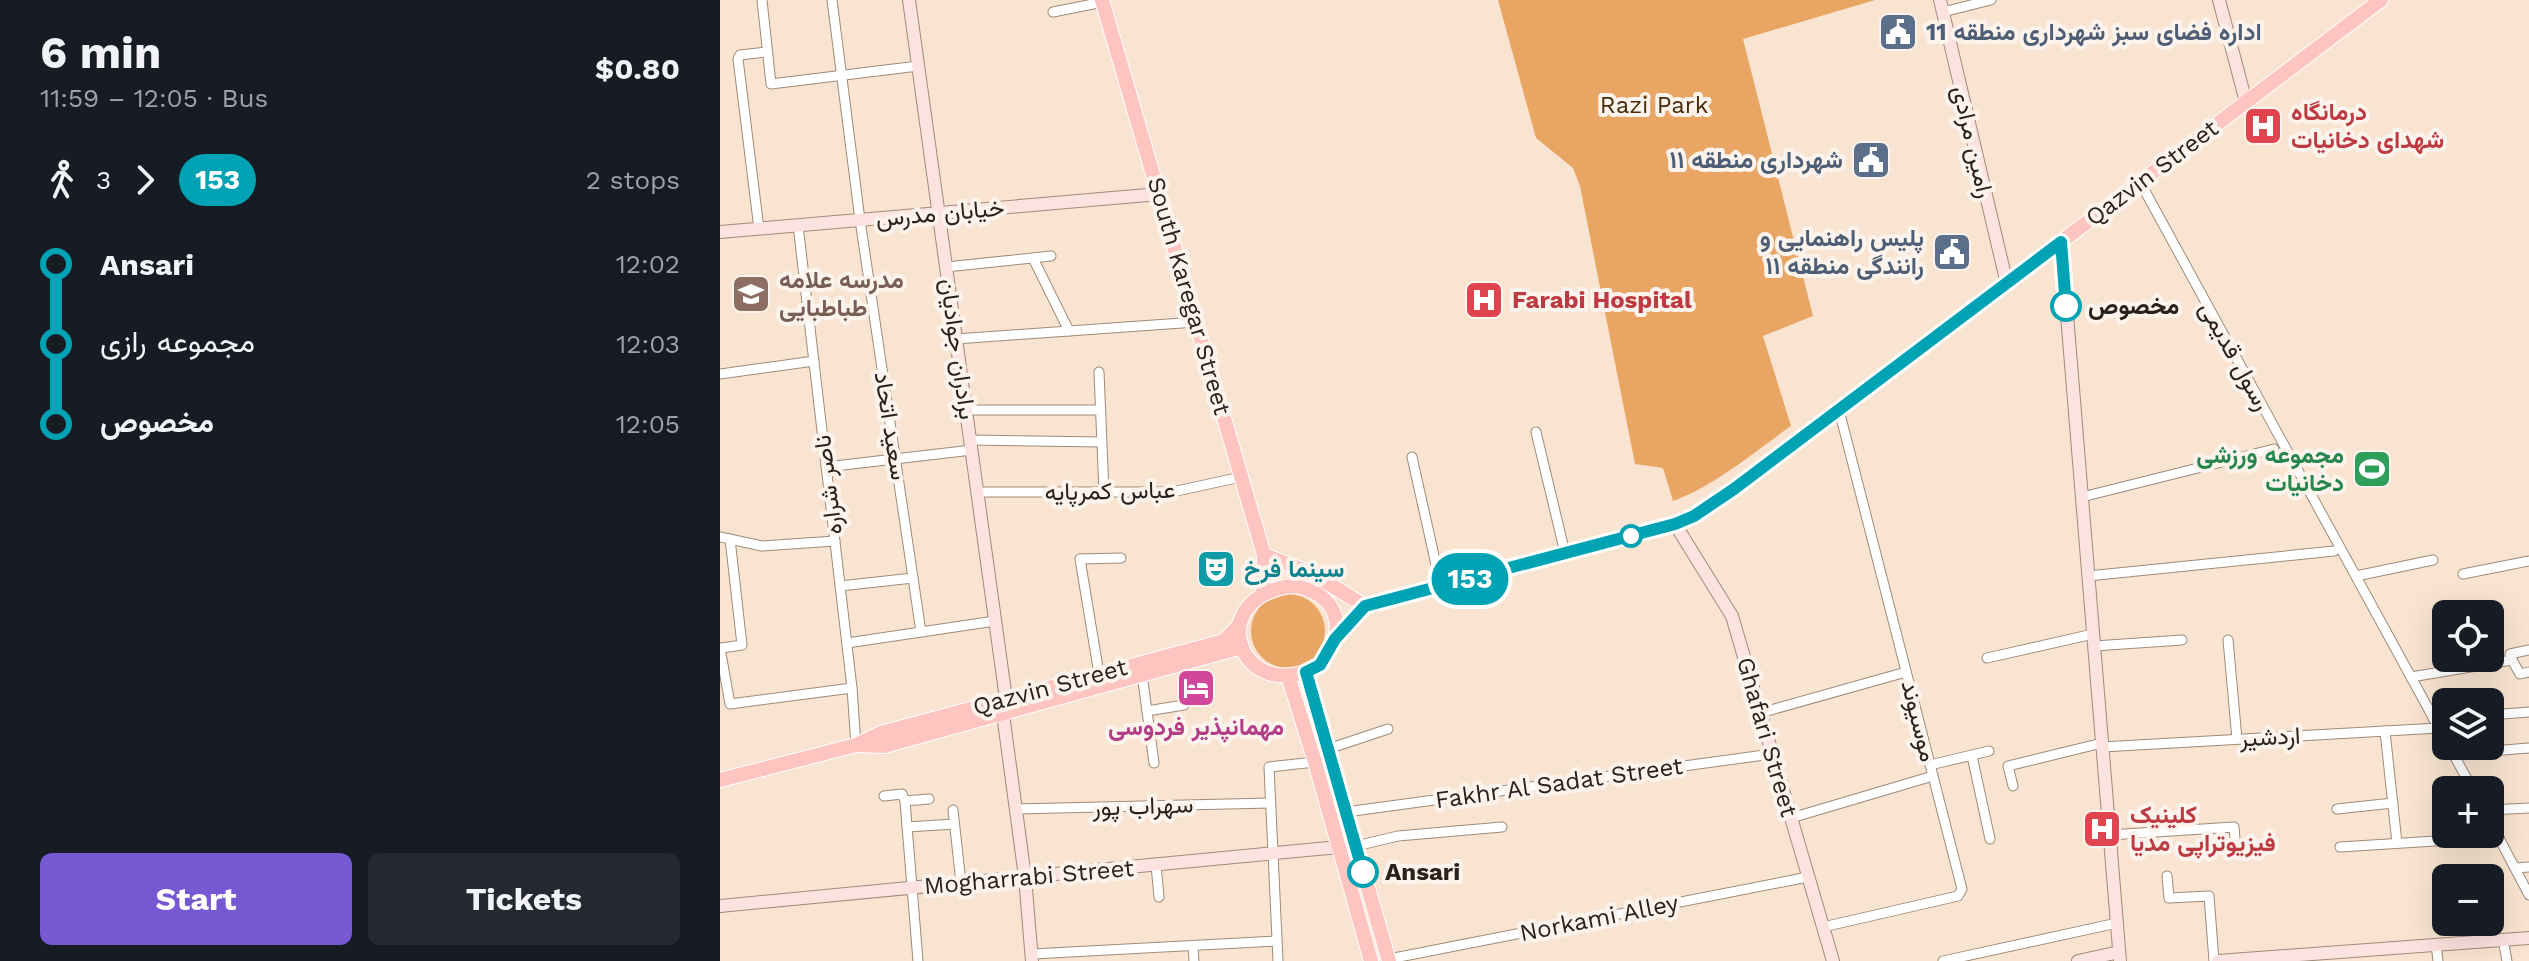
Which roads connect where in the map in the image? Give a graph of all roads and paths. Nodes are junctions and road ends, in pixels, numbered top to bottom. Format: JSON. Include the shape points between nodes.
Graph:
{"nodes":[{"id":1,"x":762,"y":0,"type":"edge"},
{"id":2,"x":832,"y":0,"type":"edge"},
{"id":3,"x":909,"y":0,"type":"edge"},
{"id":4,"x":1991,"y":0,"type":"edge"},
{"id":5,"x":2219,"y":0,"type":"edge"},
{"id":6,"x":2381,"y":0,"type":"edge"},
{"id":7,"x":1102,"y":1,"type":"edge"},
{"id":8,"x":1941,"y":6,"type":"edge"},
{"id":9,"x":1053,"y":12,"type":"dead end"},
{"id":10,"x":767,"y":52,"type":"junction"},
{"id":11,"x":918,"y":66,"type":"junction"},
{"id":12,"x":842,"y":76,"type":"junction"},
{"id":13,"x":2246,"y":102,"type":"junction"},
{"id":14,"x":2140,"y":182,"type":"junction"},
{"id":15,"x":1159,"y":194,"type":"junction"},
{"id":16,"x":939,"y":213,"type":"junction"},
{"id":17,"x":860,"y":220,"type":"junction"},
{"id":18,"x":798,"y":225,"type":"junction"},
{"id":19,"x":759,"y":229,"type":"junction"},
{"id":20,"x":720,"y":232,"type":"edge"},
{"id":21,"x":2061,"y":242,"type":"junction"},
{"id":22,"x":1051,"y":256,"type":"dead end"},
{"id":23,"x":1033,"y":258,"type":"junction"},
{"id":24,"x":946,"y":267,"type":"junction"},
{"id":25,"x":2007,"y":284,"type":"junction"},
{"id":26,"x":1196,"y":322,"type":"junction"},
{"id":27,"x":1069,"y":331,"type":"junction"},
{"id":28,"x":956,"y":339,"type":"junction"},
{"id":29,"x":814,"y":361,"type":"junction"},
{"id":30,"x":1099,"y":372,"type":"dead end"},
{"id":31,"x":720,"y":374,"type":"edge"},
{"id":32,"x":966,"y":410,"type":"junction"},
{"id":33,"x":1099,"y":410,"type":"junction"},
{"id":34,"x":1839,"y":410,"type":"junction"},
{"id":35,"x":1536,"y":432,"type":"dead end"},
{"id":36,"x":1101,"y":442,"type":"junction"},
{"id":37,"x":971,"y":445,"type":"junction"},
{"id":38,"x":2274,"y":449,"type":"dead end"},
{"id":39,"x":1412,"y":457,"type":"dead end"},
{"id":40,"x":895,"y":459,"type":"junction"},
{"id":41,"x":826,"y":467,"type":"junction"},
{"id":42,"x":1241,"y":477,"type":"junction"},
{"id":43,"x":977,"y":492,"type":"junction"},
{"id":44,"x":1104,"y":493,"type":"junction"},
{"id":45,"x":2082,"y":497,"type":"junction"},
{"id":46,"x":1675,"y":524,"type":"junction"},
{"id":47,"x":725,"y":538,"type":"edge"},
{"id":48,"x":835,"y":541,"type":"junction"},
{"id":49,"x":2334,"y":551,"type":"dead end"},
{"id":50,"x":1565,"y":553,"type":"junction"},
{"id":51,"x":1264,"y":555,"type":"junction"},
{"id":52,"x":1121,"y":558,"type":"dead end"},
{"id":53,"x":2433,"y":560,"type":"dead end"},
{"id":54,"x":2529,"y":561,"type":"edge"},
{"id":55,"x":2463,"y":574,"type":"dead end"},
{"id":56,"x":2088,"y":576,"type":"junction"},
{"id":57,"x":2356,"y":576,"type":"junction"},
{"id":58,"x":913,"y":578,"type":"junction"},
{"id":59,"x":840,"y":586,"type":"junction"},
{"id":60,"x":1441,"y":587,"type":"junction"},
{"id":61,"x":1263,"y":593,"type":"junction"},
{"id":62,"x":1365,"y":606,"type":"junction"},
{"id":63,"x":995,"y":621,"type":"junction"},
{"id":64,"x":1239,"y":625,"type":"junction"},
{"id":65,"x":921,"y":632,"type":"junction"},
{"id":66,"x":1335,"y":639,"type":"junction"},
{"id":67,"x":2094,"y":640,"type":"junction"},
{"id":68,"x":2182,"y":640,"type":"dead end"},
{"id":69,"x":2228,"y":640,"type":"dead end"},
{"id":70,"x":847,"y":643,"type":"junction"},
{"id":71,"x":1242,"y":647,"type":"junction"},
{"id":72,"x":721,"y":648,"type":"edge"},
{"id":73,"x":2529,"y":650,"type":"edge"},
{"id":74,"x":1987,"y":658,"type":"dead end"},
{"id":75,"x":2512,"y":660,"type":"junction"},
{"id":76,"x":1306,"y":672,"type":"junction"},
{"id":77,"x":1906,"y":672,"type":"junction"},
{"id":78,"x":2529,"y":672,"type":"edge"},
{"id":79,"x":1099,"y":674,"type":"junction"},
{"id":80,"x":1142,"y":674,"type":"junction"},
{"id":81,"x":1288,"y":676,"type":"junction"},
{"id":82,"x":2411,"y":677,"type":"junction"},
{"id":83,"x":852,"y":688,"type":"junction"},
{"id":84,"x":725,"y":704,"type":"edge"},
{"id":85,"x":1184,"y":705,"type":"dead end"},
{"id":86,"x":1005,"y":706,"type":"junction"},
{"id":87,"x":1147,"y":711,"type":"junction"},
{"id":88,"x":2529,"y":712,"type":"edge"},
{"id":89,"x":1760,"y":713,"type":"junction"},
{"id":90,"x":2504,"y":714,"type":"edge"},
{"id":91,"x":2432,"y":716,"type":"edge"},
{"id":92,"x":2432,"y":728,"type":"edge"},
{"id":93,"x":1388,"y":729,"type":"dead end"},
{"id":94,"x":2385,"y":731,"type":"junction"},
{"id":95,"x":2237,"y":739,"type":"junction"},
{"id":96,"x":856,"y":745,"type":"junction"},
{"id":97,"x":2102,"y":745,"type":"junction"},
{"id":98,"x":2504,"y":748,"type":"edge"},
{"id":99,"x":2529,"y":748,"type":"edge"},
{"id":100,"x":1328,"y":749,"type":"junction"},
{"id":101,"x":1989,"y":751,"type":"dead end"},
{"id":102,"x":1772,"y":754,"type":"junction"},
{"id":103,"x":1972,"y":756,"type":"junction"},
{"id":104,"x":1315,"y":762,"type":"junction"},
{"id":105,"x":1154,"y":763,"type":"dead end"},
{"id":106,"x":1930,"y":765,"type":"junction"},
{"id":107,"x":1933,"y":776,"type":"junction"},
{"id":108,"x":720,"y":780,"type":"edge"},
{"id":109,"x":2013,"y":786,"type":"dead end"},
{"id":110,"x":884,"y":796,"type":"dead end"},
{"id":111,"x":929,"y":799,"type":"dead end"},
{"id":112,"x":905,"y":801,"type":"junction"},
{"id":113,"x":1270,"y":803,"type":"junction"},
{"id":114,"x":2393,"y":803,"type":"junction"},
{"id":115,"x":2529,"y":808,"type":"edge"},
{"id":116,"x":1016,"y":809,"type":"junction"},
{"id":117,"x":2337,"y":809,"type":"dead end"},
{"id":118,"x":2504,"y":809,"type":"edge"},
{"id":119,"x":953,"y":810,"type":"dead end"},
{"id":120,"x":1346,"y":812,"type":"junction"},
{"id":121,"x":1791,"y":818,"type":"junction"},
{"id":122,"x":954,"y":824,"type":"junction"},
{"id":123,"x":907,"y":827,"type":"junction"},
{"id":124,"x":1502,"y":827,"type":"dead end"},
{"id":125,"x":2109,"y":835,"type":"junction"},
{"id":126,"x":1990,"y":839,"type":"dead end"},
{"id":127,"x":2432,"y":841,"type":"edge"},
{"id":128,"x":2397,"y":843,"type":"junction"},
{"id":129,"x":1356,"y":846,"type":"junction"},
{"id":130,"x":2504,"y":846,"type":"edge"},
{"id":131,"x":1339,"y":847,"type":"junction"},
{"id":132,"x":2340,"y":847,"type":"dead end"},
{"id":133,"x":2236,"y":851,"type":"dead end"},
{"id":134,"x":1273,"y":853,"type":"junction"},
{"id":135,"x":1156,"y":865,"type":"junction"},
{"id":136,"x":2529,"y":867,"type":"edge"},
{"id":137,"x":2516,"y":868,"type":"junction"},
{"id":138,"x":2167,"y":876,"type":"dead end"},
{"id":139,"x":1025,"y":877,"type":"junction"},
{"id":140,"x":1808,"y":877,"type":"junction"},
{"id":141,"x":961,"y":883,"type":"junction"},
{"id":142,"x":911,"y":888,"type":"junction"},
{"id":143,"x":2529,"y":895,"type":"edge"},
{"id":144,"x":1159,"y":897,"type":"dead end"},
{"id":145,"x":720,"y":906,"type":"edge"},
{"id":146,"x":2117,"y":923,"type":"junction"},
{"id":147,"x":1823,"y":927,"type":"junction"},
{"id":148,"x":2529,"y":938,"type":"edge"},
{"id":149,"x":2503,"y":939,"type":"junction"},
{"id":150,"x":1277,"y":941,"type":"junction"},
{"id":151,"x":2436,"y":944,"type":"junction"},
{"id":152,"x":1193,"y":946,"type":"junction"},
{"id":153,"x":2357,"y":956,"type":"edge"},
{"id":154,"x":2119,"y":957,"type":"edge"},
{"id":155,"x":1032,"y":958,"type":"edge"},
{"id":156,"x":1389,"y":960,"type":"edge"},
{"id":157,"x":918,"y":961,"type":"edge"},
{"id":158,"x":1194,"y":961,"type":"edge"},
{"id":159,"x":1278,"y":961,"type":"edge"},
{"id":160,"x":1371,"y":961,"type":"edge"},
{"id":161,"x":1833,"y":961,"type":"edge"},
{"id":162,"x":1943,"y":961,"type":"edge"},
{"id":163,"x":2078,"y":961,"type":"edge"},
{"id":164,"x":2218,"y":961,"type":"edge"},
{"id":165,"x":2438,"y":961,"type":"edge"},
{"id":166,"x":2507,"y":961,"type":"edge"}],
"edges":[{"from":1,"to":10,"type":"street"},
{"from":2,"to":12,"type":"street","name":"سعید اتحاد"},
{"from":3,"to":11,"type":"street","name":"برادران جوادیان"},
{"from":4,"to":8,"type":"street"},
{"from":5,"to":13,"type":"street"},
{"from":6,"to":13,"type":"main road","name":"Qazvin Street"},
{"from":7,"to":9,"type":"street"},
{"from":7,"to":15,"type":"main road","name":"South Karegar Street"},
{"from":8,"to":25,"type":"street","name":"رامین مرادی"},
{"from":10,"to":12,"type":"street","via":[[771,84]]},
{"from":10,"to":19,"type":"street","via":[[738,59]]},
{"from":11,"to":12,"type":"street"},
{"from":11,"to":16,"type":"street","name":"برادران جوادیان"},
{"from":12,"to":17,"type":"street","name":"سعید اتحاد"},
{"from":13,"to":14,"type":"main road","name":"Qazvin Street"},
{"from":14,"to":21,"type":"main road","name":"Qazvin Street"},
{"from":14,"to":57,"type":"street","name":"رسول قدیمی"},
{"from":15,"to":16,"type":"street","name":"خیابان مدرس"},
{"from":15,"to":26,"type":"main road","name":"South Karegar Street"},
{"from":16,"to":17,"type":"street","name":"خیابان مدرس"},
{"from":16,"to":24,"type":"street","name":"برادران جوادیان"},
{"from":17,"to":18,"type":"street","name":"خیابان مدرس"},
{"from":17,"to":40,"type":"street","name":"سعید اتحاد"},
{"from":18,"to":19,"type":"street","name":"خیابان مدرس"},
{"from":18,"to":29,"type":"street","name":"ناصر شراره"},
{"from":19,"to":20,"type":"street","name":"خیابان مدرس"},
{"from":21,"to":25,"type":"main road","name":"Qazvin Street"},
{"from":21,"to":45,"type":"street"},
{"from":22,"to":23,"type":"street"},
{"from":23,"to":24,"type":"street"},
{"from":23,"to":27,"type":"street"},
{"from":24,"to":28,"type":"street","name":"برادران جوادیان"},
{"from":25,"to":34,"type":"main road","name":"Qazvin Street"},
{"from":26,"to":27,"type":"street"},
{"from":26,"to":42,"type":"main road","name":"South Karegar Street"},
{"from":27,"to":28,"type":"street"},
{"from":28,"to":32,"type":"street","name":"برادران جوادیان"},
{"from":29,"to":31,"type":"street"},
{"from":29,"to":41,"type":"street","name":"ناصر شراره"},
{"from":30,"to":33,"type":"street"},
{"from":32,"to":33,"type":"street"},
{"from":32,"to":37,"type":"street","name":"برادران جوادیان"},
{"from":33,"to":36,"type":"street"},
{"from":34,"to":46,"type":"main road","name":"Qazvin Street","via":[[1726,496]]},
{"from":34,"to":77,"type":"street","name":"موسیوند"},
{"from":35,"to":50,"type":"street"},
{"from":36,"to":37,"type":"street"},
{"from":36,"to":44,"type":"street"},
{"from":37,"to":40,"type":"street"},
{"from":37,"to":43,"type":"street","name":"برادران جوادیان"},
{"from":38,"to":45,"type":"street"},
{"from":39,"to":60,"type":"street"},
{"from":40,"to":41,"type":"street"},
{"from":40,"to":58,"type":"street","name":"سعید اتحاد"},
{"from":41,"to":48,"type":"street","name":"ناصر شراره"},
{"from":42,"to":44,"type":"street","name":"عباس کمرپایه","via":[[1185,491]]},
{"from":42,"to":51,"type":"main road","name":"South Karegar Street"},
{"from":43,"to":44,"type":"street","name":"عباس کمرپایه"},
{"from":43,"to":63,"type":"street","name":"برادران جوادیان"},
{"from":45,"to":56,"type":"street"},
{"from":46,"to":50,"type":"main road","name":"Qazvin Street"},
{"from":46,"to":89,"type":"street","name":"Ghafari Street","via":[[1732,616]]},
{"from":47,"to":48,"type":"street","via":[[762,546]]},
{"from":47,"to":72,"type":"street","via":[[742,645]]},
{"from":48,"to":59,"type":"street","name":"ناصر شراره"},
{"from":49,"to":56,"type":"street"},
{"from":50,"to":60,"type":"main road","name":"Qazvin Street"},
{"from":51,"to":61,"type":"main road","name":"South Karegar Street"},
{"from":51,"to":62,"type":"main road","via":[[1311,573]]},
{"from":52,"to":79,"type":"street","via":[[1080,559]]},
{"from":53,"to":57,"type":"street"},
{"from":54,"to":55,"type":"street"},
{"from":56,"to":67,"type":"street"},
{"from":57,"to":82,"type":"street","name":"رسول قدیمی"},
{"from":58,"to":59,"type":"street"},
{"from":58,"to":65,"type":"street","name":"سعید اتحاد"},
{"from":59,"to":70,"type":"street","name":"ناصر شراره"},
{"from":60,"to":62,"type":"main road","name":"Qazvin Street"},
{"from":61,"to":64,"type":"main road","via":[[1251,602]]},
{"from":61,"to":66,"type":"main road","via":[[1291,586],[1314,590],[1331,606]]},
{"from":62,"to":66,"type":"main road"},
{"from":63,"to":65,"type":"street"},
{"from":63,"to":86,"type":"street","name":"برادران جوادیان"},
{"from":64,"to":71,"type":"main road"},
{"from":64,"to":79,"type":"main road","name":"Qazvin Street","via":[[1224,641]]},
{"from":65,"to":70,"type":"street"},
{"from":66,"to":76,"type":"main road","via":[[1320,665]]},
{"from":67,"to":68,"type":"street"},
{"from":67,"to":74,"type":"street"},
{"from":67,"to":97,"type":"street"},
{"from":69,"to":95,"type":"street"},
{"from":70,"to":83,"type":"street","name":"ناصر شراره"},
{"from":71,"to":80,"type":"main road","name":"Qazvin Street"},
{"from":71,"to":81,"type":"main road","via":[[1265,672]]},
{"from":72,"to":84,"type":"street"},
{"from":73,"to":75,"type":"street","via":[[2510,654]]},
{"from":75,"to":78,"type":"street","via":[[2520,674]]},
{"from":75,"to":82,"type":"street"},
{"from":76,"to":81,"type":"main road"},
{"from":76,"to":100,"type":"main road"},
{"from":77,"to":89,"type":"street"},
{"from":77,"to":106,"type":"street","name":"موسیوند"},
{"from":79,"to":86,"type":"main road","name":"Qazvin Street"},
{"from":80,"to":86,"type":"main road","name":"Qazvin Street"},
{"from":80,"to":87,"type":"street"},
{"from":81,"to":104,"type":"main road"},
{"from":82,"to":91,"type":"street","name":"رسول قدیمی"},
{"from":83,"to":84,"type":"street"},
{"from":83,"to":96,"type":"street","name":"ناصر شراره"},
{"from":85,"to":87,"type":"street"},
{"from":86,"to":96,"type":"main road","name":"Qazvin Street","via":[[881,733]]},
{"from":86,"to":116,"type":"street","name":"برادران جوادیان"},
{"from":87,"to":105,"type":"street"},
{"from":88,"to":90,"type":"street"},
{"from":89,"to":102,"type":"street","name":"Ghafari Street"},
{"from":92,"to":94,"type":"street","name":"اردشیر"},
{"from":93,"to":100,"type":"street"},
{"from":94,"to":95,"type":"street","name":"اردشیر"},
{"from":94,"to":114,"type":"street"},
{"from":95,"to":97,"type":"street","name":"اردشیر"},
{"from":96,"to":108,"type":"main road","name":"Qazvin Street"},
{"from":97,"to":109,"type":"street","name":"اردشیر","via":[[2008,766]]},
{"from":97,"to":125,"type":"street"},
{"from":98,"to":99,"type":"street"},
{"from":100,"to":120,"type":"main road"},
{"from":101,"to":103,"type":"street"},
{"from":102,"to":120,"type":"street","name":"Fakhr Al Sadat Street"},
{"from":102,"to":121,"type":"street","name":"Ghafari Street"},
{"from":103,"to":106,"type":"street"},
{"from":103,"to":126,"type":"street"},
{"from":104,"to":113,"type":"street","via":[[1269,767]]},
{"from":104,"to":131,"type":"main road"},
{"from":106,"to":107,"type":"street","name":"موسیوند"},
{"from":107,"to":121,"type":"street"},
{"from":107,"to":147,"type":"street","name":"موسیوند","via":[[1961,893]]},
{"from":110,"to":112,"type":"street","via":[[902,794]]},
{"from":111,"to":112,"type":"street"},
{"from":112,"to":123,"type":"street"},
{"from":113,"to":116,"type":"street","name":"سهراب پور"},
{"from":113,"to":134,"type":"street"},
{"from":114,"to":117,"type":"street"},
{"from":114,"to":128,"type":"street"},
{"from":115,"to":118,"type":"street"},
{"from":116,"to":139,"type":"street","name":"برادران جوادیان"},
{"from":119,"to":122,"type":"street"},
{"from":120,"to":129,"type":"main road"},
{"from":121,"to":140,"type":"street","name":"Ghafari Street"},
{"from":122,"to":123,"type":"street"},
{"from":122,"to":141,"type":"street"},
{"from":123,"to":142,"type":"street"},
{"from":124,"to":129,"type":"street","via":[[1398,836]]},
{"from":125,"to":133,"type":"street","via":[[2234,827]]},
{"from":125,"to":146,"type":"street"},
{"from":127,"to":128,"type":"street"},
{"from":128,"to":132,"type":"street"},
{"from":129,"to":156,"type":"main road"},
{"from":130,"to":137,"type":"street"},
{"from":131,"to":134,"type":"street","name":"Mogharrabi Street"},
{"from":131,"to":160,"type":"main road"},
{"from":134,"to":135,"type":"street","name":"Mogharrabi Street"},
{"from":134,"to":150,"type":"street"},
{"from":135,"to":139,"type":"street","name":"Mogharrabi Street"},
{"from":135,"to":144,"type":"street"},
{"from":136,"to":137,"type":"street"},
{"from":137,"to":143,"type":"street"},
{"from":138,"to":164,"type":"street","via":[[2169,898],[2209,896]]},
{"from":139,"to":141,"type":"street","name":"Mogharrabi Street"},
{"from":139,"to":155,"type":"street","name":"برادران جوادیان"},
{"from":140,"to":147,"type":"street","name":"Ghafari Street"},
{"from":140,"to":156,"type":"street","name":"Norkami Alley"},
{"from":141,"to":142,"type":"street","name":"Mogharrabi Street"},
{"from":142,"to":145,"type":"street","name":"Mogharrabi Street"},
{"from":142,"to":157,"type":"street"},
{"from":146,"to":154,"type":"street"},
{"from":146,"to":162,"type":"street"},
{"from":147,"to":161,"type":"street","name":"Ghafari Street"},
{"from":148,"to":149,"type":"street"},
{"from":149,"to":151,"type":"street"},
{"from":149,"to":166,"type":"street"},
{"from":150,"to":152,"type":"street"},
{"from":150,"to":159,"type":"street"},
{"from":151,"to":153,"type":"street"},
{"from":151,"to":165,"type":"street"},
{"from":152,"to":155,"type":"street"},
{"from":152,"to":158,"type":"street"},
{"from":153,"to":164,"type":"street"},
{"from":154,"to":163,"type":"street"}]}
